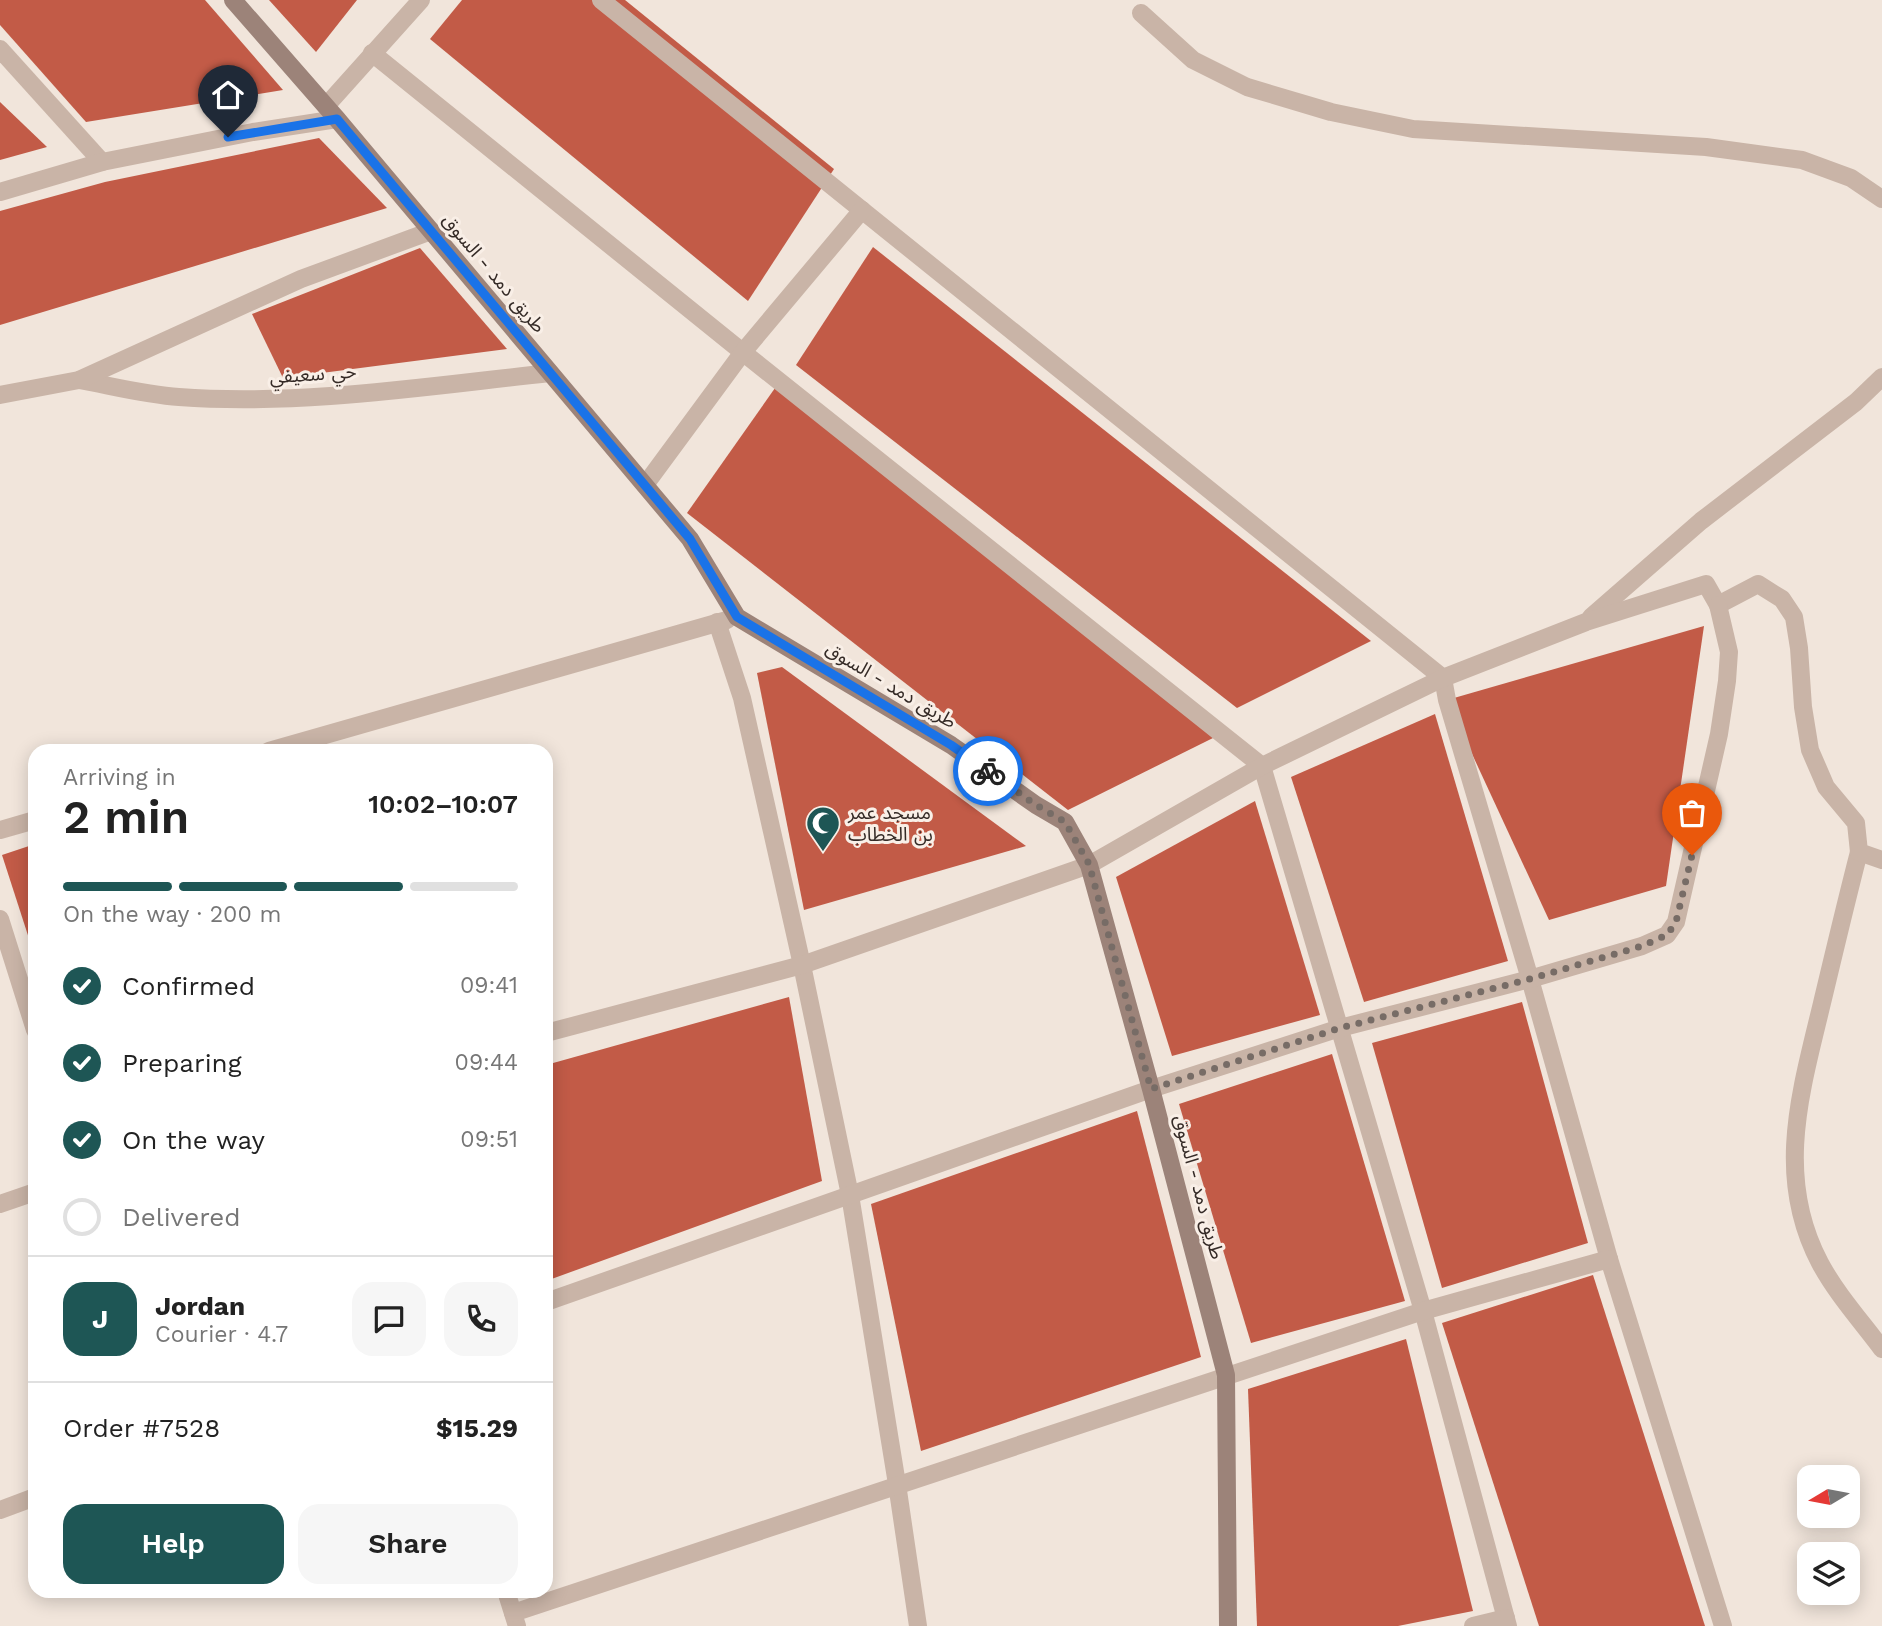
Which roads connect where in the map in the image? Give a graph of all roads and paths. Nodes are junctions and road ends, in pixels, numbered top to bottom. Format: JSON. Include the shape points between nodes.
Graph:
{"nodes":[{"id":1,"x":233,"y":0,"type":"edge"},
{"id":2,"x":421,"y":0,"type":"edge"},
{"id":3,"x":601,"y":0,"type":"edge"},
{"id":4,"x":1141,"y":13,"type":"dead end"},
{"id":5,"x":0,"y":49,"type":"edge"},
{"id":6,"x":372,"y":53,"type":"junction"},
{"id":7,"x":332,"y":112,"type":"junction"},
{"id":8,"x":102,"y":162,"type":"junction"},
{"id":9,"x":0,"y":192,"type":"edge"},
{"id":10,"x":1882,"y":199,"type":"edge"},
{"id":11,"x":862,"y":210,"type":"junction"},
{"id":12,"x":431,"y":231,"type":"junction"},
{"id":13,"x":743,"y":352,"type":"junction"},
{"id":14,"x":550,"y":373,"type":"junction"},
{"id":15,"x":1882,"y":377,"type":"edge"},
{"id":16,"x":79,"y":380,"type":"junction"},
{"id":17,"x":0,"y":395,"type":"edge"},
{"id":18,"x":645,"y":485,"type":"junction"},
{"id":19,"x":1718,"y":605,"type":"junction"},
{"id":20,"x":737,"y":617,"type":"junction"},
{"id":21,"x":717,"y":622,"type":"junction"},
{"id":22,"x":1586,"y":622,"type":"junction"},
{"id":23,"x":1443,"y":678,"type":"junction"},
{"id":24,"x":293,"y":744,"type":"edge"},
{"id":25,"x":1262,"y":766,"type":"junction"},
{"id":26,"x":28,"y":822,"type":"edge"},
{"id":27,"x":0,"y":830,"type":"edge"},
{"id":28,"x":1859,"y":852,"type":"junction"},
{"id":29,"x":1882,"y":860,"type":"edge"},
{"id":30,"x":1089,"y":864,"type":"junction"},
{"id":31,"x":0,"y":919,"type":"edge"},
{"id":32,"x":803,"y":965,"type":"junction"},
{"id":33,"x":1530,"y":979,"type":"junction"},
{"id":34,"x":28,"y":1008,"type":"edge"},
{"id":35,"x":1340,"y":1028,"type":"junction"},
{"id":36,"x":553,"y":1031,"type":"edge"},
{"id":37,"x":1151,"y":1089,"type":"junction"},
{"id":38,"x":28,"y":1194,"type":"edge"},
{"id":39,"x":850,"y":1195,"type":"junction"},
{"id":40,"x":0,"y":1204,"type":"edge"},
{"id":41,"x":1609,"y":1259,"type":"junction"},
{"id":42,"x":553,"y":1300,"type":"edge"},
{"id":43,"x":1423,"y":1311,"type":"junction"},
{"id":44,"x":1882,"y":1349,"type":"edge"},
{"id":45,"x":1226,"y":1375,"type":"junction"},
{"id":46,"x":898,"y":1484,"type":"junction"},
{"id":47,"x":28,"y":1500,"type":"edge"},
{"id":48,"x":0,"y":1510,"type":"edge"},
{"id":49,"x":508,"y":1598,"type":"edge"},
{"id":50,"x":515,"y":1620,"type":"edge"},
{"id":51,"x":1507,"y":1622,"type":"edge"},
{"id":52,"x":918,"y":1626,"type":"edge"},
{"id":53,"x":1228,"y":1626,"type":"edge"},
{"id":54,"x":1473,"y":1626,"type":"edge"},
{"id":55,"x":1723,"y":1626,"type":"edge"}],
"edges":[{"from":1,"to":7,"type":"main road","name":"طريق دمد - السوق"},
{"from":2,"to":6,"type":"street"},
{"from":3,"to":11,"type":"street"},
{"from":4,"to":10,"type":"street","via":[[1193,60],[1247,87],[1331,112],[1413,130],[1706,147],[1802,160],[1851,177]]},
{"from":5,"to":8,"type":"street"},
{"from":6,"to":7,"type":"street"},
{"from":6,"to":13,"type":"street"},
{"from":7,"to":8,"type":"street"},
{"from":7,"to":12,"type":"main road","name":"طريق دمد - السوق"},
{"from":8,"to":9,"type":"street"},
{"from":11,"to":13,"type":"street"},
{"from":11,"to":23,"type":"street"},
{"from":12,"to":14,"type":"main road","name":"طريق دمد - السوق"},
{"from":12,"to":16,"type":"street","via":[[301,279]]},
{"from":13,"to":18,"type":"street"},
{"from":13,"to":25,"type":"street"},
{"from":14,"to":16,"type":"street","name":"حي سعيفي","via":[[271,398],[177,397]]},
{"from":14,"to":18,"type":"main road","name":"طريق دمد - السوق"},
{"from":15,"to":22,"type":"street","via":[[1702,521]]},
{"from":16,"to":17,"type":"street"},
{"from":18,"to":20,"type":"main road","name":"طريق دمد - السوق","via":[[690,539]]},
{"from":19,"to":22,"type":"street","via":[[1706,583]]},
{"from":19,"to":28,"type":"street","via":[[1758,584],[1782,599],[1794,617],[1810,750],[1826,787],[1856,823]]},
{"from":19,"to":33,"type":"street","via":[[1729,652],[1727,681],[1676,922],[1667,935],[1642,946]]},
{"from":20,"to":21,"type":"street"},
{"from":20,"to":30,"type":"main road","name":"طريق دمد - السوق","via":[[951,745],[1065,822]]},
{"from":21,"to":24,"type":"street"},
{"from":21,"to":32,"type":"street","via":[[742,698]]},
{"from":22,"to":23,"type":"street"},
{"from":23,"to":25,"type":"street"},
{"from":23,"to":33,"type":"street"},
{"from":25,"to":30,"type":"street"},
{"from":25,"to":35,"type":"street"},
{"from":26,"to":27,"type":"street"},
{"from":28,"to":29,"type":"street"},
{"from":28,"to":44,"type":"street","via":[[1799,1096],[1794,1181],[1819,1263]]},
{"from":30,"to":32,"type":"street"},
{"from":30,"to":37,"type":"main road","name":"طريق دمد - السوق"},
{"from":31,"to":34,"type":"street"},
{"from":32,"to":36,"type":"street"},
{"from":32,"to":39,"type":"street"},
{"from":33,"to":35,"type":"street"},
{"from":33,"to":41,"type":"street"},
{"from":35,"to":37,"type":"street"},
{"from":35,"to":43,"type":"street"},
{"from":37,"to":39,"type":"street"},
{"from":37,"to":45,"type":"main road","name":"طريق دمد - السوق"},
{"from":38,"to":40,"type":"street"},
{"from":39,"to":42,"type":"street"},
{"from":39,"to":46,"type":"street"},
{"from":41,"to":43,"type":"street"},
{"from":41,"to":55,"type":"street"},
{"from":43,"to":45,"type":"street"},
{"from":43,"to":51,"type":"street"},
{"from":45,"to":46,"type":"street"},
{"from":45,"to":53,"type":"main road","name":"طريق دمد - السوق"},
{"from":46,"to":50,"type":"street"},
{"from":46,"to":52,"type":"street"},
{"from":47,"to":48,"type":"street"},
{"from":49,"to":50,"type":"street"},
{"from":51,"to":54,"type":"street"}]}
